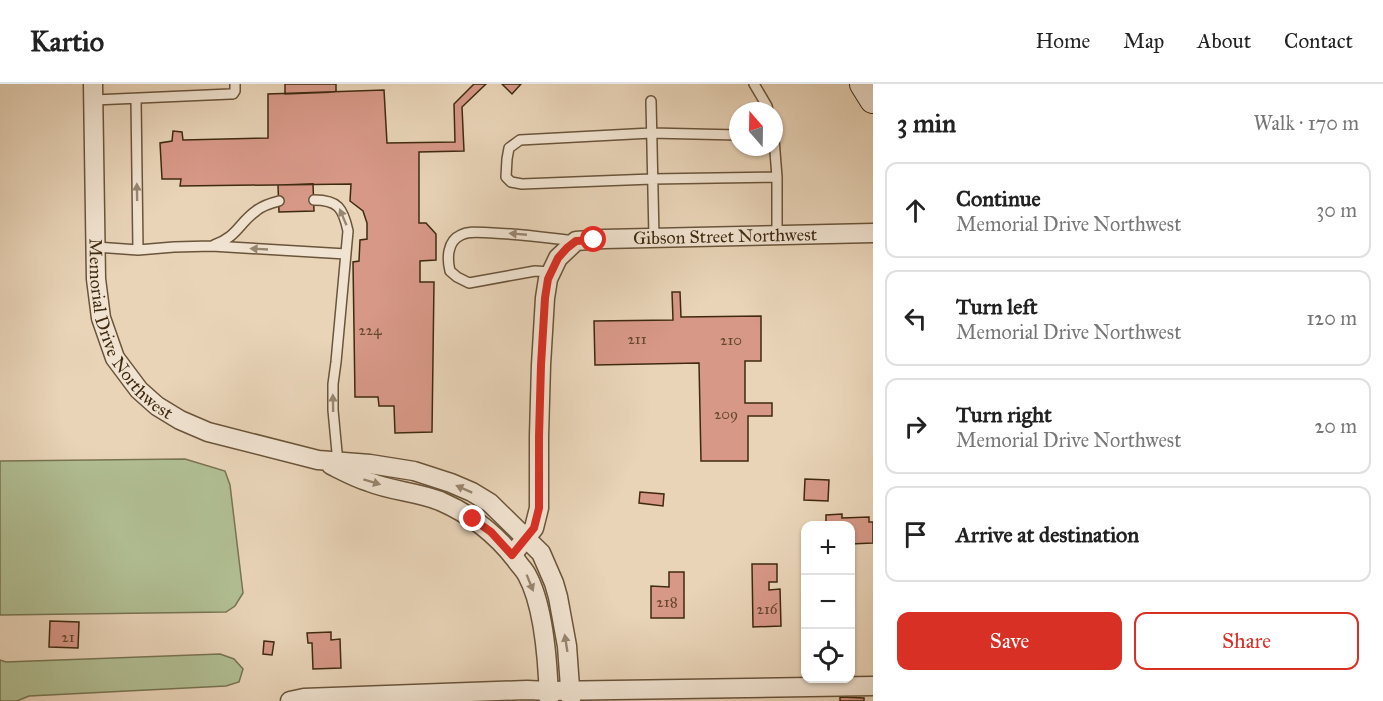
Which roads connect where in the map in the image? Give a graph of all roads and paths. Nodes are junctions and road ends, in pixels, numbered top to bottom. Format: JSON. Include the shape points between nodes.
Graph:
{"nodes":[{"id":1,"x":235,"y":84,"type":"edge"},
{"id":2,"x":754,"y":84,"type":"edge"},
{"id":3,"x":863,"y":84,"type":"edge"},
{"id":4,"x":93,"y":92,"type":"edge"},
{"id":5,"x":136,"y":99,"type":"junction"},
{"id":6,"x":873,"y":100,"type":"edge"},
{"id":7,"x":651,"y":101,"type":"dead end"},
{"id":8,"x":765,"y":102,"type":"edge"},
{"id":9,"x":651,"y":134,"type":"junction"},
{"id":10,"x":729,"y":135,"type":"edge"},
{"id":11,"x":775,"y":156,"type":"edge"},
{"id":12,"x":777,"y":177,"type":"junction"},
{"id":13,"x":652,"y":179,"type":"junction"},
{"id":14,"x":314,"y":200,"type":"dead end"},
{"id":15,"x":279,"y":201,"type":"dead end"},
{"id":16,"x":873,"y":233,"type":"edge"},
{"id":17,"x":777,"y":234,"type":"junction"},
{"id":18,"x":654,"y":237,"type":"junction"},
{"id":19,"x":576,"y":241,"type":"junction"},
{"id":20,"x":212,"y":246,"type":"junction"},
{"id":21,"x":96,"y":247,"type":"junction"},
{"id":22,"x":138,"y":250,"type":"junction"},
{"id":23,"x":346,"y":254,"type":"junction"},
{"id":24,"x":551,"y":272,"type":"junction"},
{"id":25,"x":337,"y":464,"type":"junction"},
{"id":26,"x":525,"y":538,"type":"junction"},
{"id":27,"x":512,"y":555,"type":"junction"},
{"id":28,"x":873,"y":686,"type":"edge"},
{"id":29,"x":549,"y":696,"type":"edge"},
{"id":30,"x":571,"y":696,"type":"edge"},
{"id":31,"x":297,"y":699,"type":"edge"}],
"edges":[{"from":1,"to":5,"type":"lane","via":[[233,94]]},
{"from":2,"to":8,"type":"lane"},
{"from":3,"to":6,"type":"street"},
{"from":4,"to":5,"type":"lane"},
{"from":4,"to":21,"type":"street","name":"Memorial Drive Northwest"},
{"from":22,"to":5,"type":"lane","one_way":true},
{"from":7,"to":9,"type":"lane"},
{"from":9,"to":10,"type":"lane"},
{"from":9,"to":13,"type":"lane"},
{"from":9,"to":13,"type":"lane","via":[[520,140],[509,148],[506,177],[522,184]]},
{"from":11,"to":12,"type":"lane"},
{"from":12,"to":13,"type":"lane"},
{"from":12,"to":17,"type":"lane"},
{"from":13,"to":18,"type":"lane"},
{"from":23,"to":14,"type":"lane","one_way":true,"via":[[348,231],[339,208],[328,200]]},
{"from":15,"to":20,"type":"lane","via":[[255,212],[232,236]]},
{"from":16,"to":17,"type":"street","name":"Gibson Street Northwest"},
{"from":17,"to":18,"type":"street","name":"Gibson Street Northwest"},
{"from":18,"to":19,"type":"street","name":"Gibson Street Northwest"},
{"from":19,"to":24,"type":"street","via":[[558,258]]},
{"from":19,"to":24,"type":"lane","one_way":true,"via":[[471,232],[455,238],[448,256],[450,271],[469,283],[535,271]]},
{"from":20,"to":22,"type":"lane"},
{"from":23,"to":20,"type":"lane","one_way":true},
{"from":21,"to":22,"type":"lane"},
{"from":21,"to":25,"type":"street","name":"Memorial Drive Northwest","via":[[101,318],[115,358],[139,390],[157,406],[208,432]]},
{"from":25,"to":23,"type":"lane","one_way":true,"via":[[333,384]]},
{"from":24,"to":26,"type":"street","via":[[545,298],[541,365],[539,508],[534,528]]},
{"from":26,"to":25,"type":"street","name":"Memorial Drive Northwest","one_way":true,"via":[[490,503],[451,483],[414,471]]},
{"from":25,"to":27,"type":"street","name":"Memorial Drive Northwest","one_way":true,"via":[[369,483],[420,495],[456,509],[491,532]]},
{"from":26,"to":27,"type":"street"},
{"from":30,"to":26,"type":"street","name":"Memorial Drive Northwest","one_way":true,"via":[[567,646],[554,584],[541,553]]},
{"from":27,"to":29,"type":"street","name":"Memorial Drive Northwest","one_way":true,"via":[[527,574],[536,596]]},
{"from":28,"to":30,"type":"street"},
{"from":29,"to":30,"type":"street"},
{"from":29,"to":31,"type":"street","via":[[516,690]]}]}
